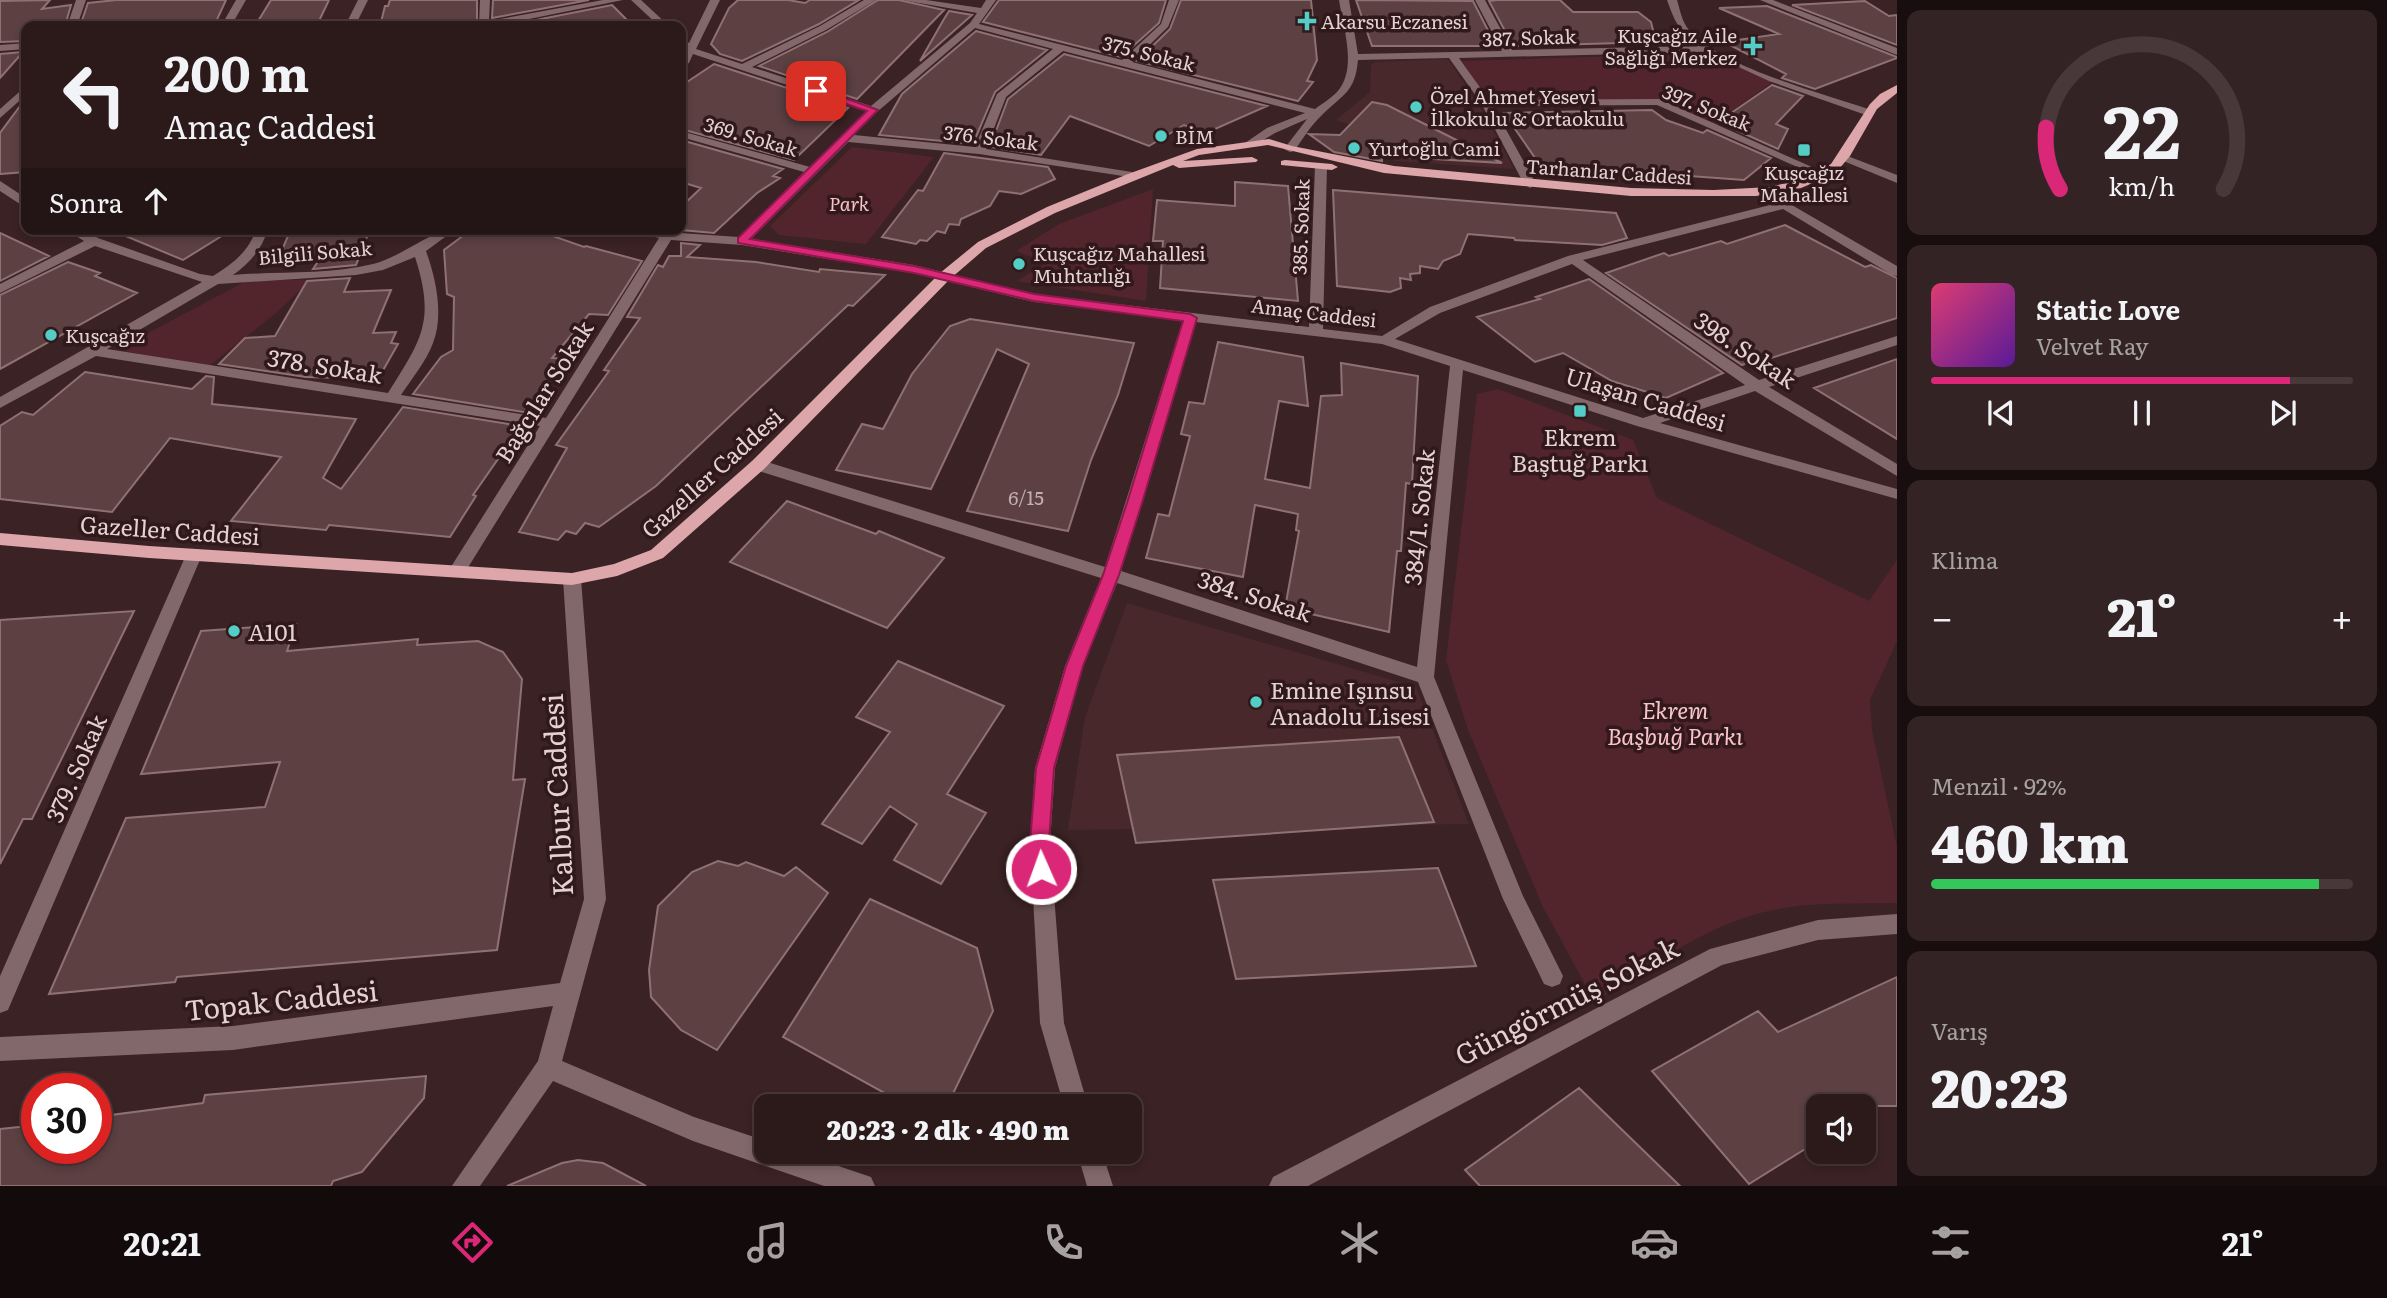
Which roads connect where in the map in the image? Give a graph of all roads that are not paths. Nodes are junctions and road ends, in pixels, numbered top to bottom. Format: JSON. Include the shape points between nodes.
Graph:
{"nodes":[{"id":1,"x":81,"y":0,"type":"edge"},
{"id":2,"x":241,"y":0,"type":"edge"},
{"id":3,"x":363,"y":0,"type":"edge"},
{"id":4,"x":485,"y":0,"type":"edge"},
{"id":5,"x":618,"y":0,"type":"edge"},
{"id":6,"x":636,"y":0,"type":"edge"},
{"id":7,"x":715,"y":0,"type":"edge"},
{"id":8,"x":870,"y":0,"type":"edge"},
{"id":9,"x":907,"y":0,"type":"edge"},
{"id":10,"x":991,"y":0,"type":"edge"},
{"id":11,"x":1174,"y":0,"type":"edge"},
{"id":12,"x":1344,"y":0,"type":"edge"},
{"id":13,"x":1480,"y":0,"type":"edge"},
{"id":14,"x":1672,"y":0,"type":"edge"},
{"id":15,"x":1765,"y":0,"type":"edge"},
{"id":16,"x":983,"y":11,"type":"junction"},
{"id":17,"x":74,"y":21,"type":"edge"},
{"id":18,"x":229,"y":21,"type":"edge"},
{"id":19,"x":352,"y":21,"type":"edge"},
{"id":20,"x":485,"y":21,"type":"edge"},
{"id":21,"x":511,"y":21,"type":"edge"},
{"id":22,"x":659,"y":21,"type":"edge"},
{"id":23,"x":974,"y":25,"type":"junction"},
{"id":24,"x":21,"y":46,"type":"edge"},
{"id":25,"x":686,"y":46,"type":"edge"},
{"id":26,"x":0,"y":48,"type":"edge"},
{"id":27,"x":1060,"y":48,"type":"junction"},
{"id":28,"x":1707,"y":49,"type":"junction"},
{"id":29,"x":690,"y":50,"type":"junction"},
{"id":30,"x":1897,"y":52,"type":"edge"},
{"id":31,"x":1509,"y":54,"type":"junction"},
{"id":32,"x":686,"y":57,"type":"edge"},
{"id":33,"x":1353,"y":57,"type":"junction"},
{"id":34,"x":1453,"y":57,"type":"junction"},
{"id":35,"x":1123,"y":65,"type":"junction"},
{"id":36,"x":744,"y":67,"type":"junction"},
{"id":37,"x":1897,"y":89,"type":"edge"},
{"id":38,"x":21,"y":94,"type":"edge"},
{"id":39,"x":1486,"y":103,"type":"junction"},
{"id":40,"x":1897,"y":104,"type":"edge"},
{"id":41,"x":873,"y":110,"type":"junction"},
{"id":42,"x":1867,"y":112,"type":"junction"},
{"id":43,"x":1317,"y":113,"type":"junction"},
{"id":44,"x":0,"y":116,"type":"edge"},
{"id":45,"x":686,"y":135,"type":"edge"},
{"id":46,"x":846,"y":138,"type":"junction"},
{"id":47,"x":1248,"y":145,"type":"junction"},
{"id":48,"x":1290,"y":149,"type":"junction"},
{"id":49,"x":979,"y":151,"type":"junction"},
{"id":50,"x":1845,"y":158,"type":"junction"},
{"id":51,"x":1252,"y":160,"type":"junction"},
{"id":52,"x":1274,"y":164,"type":"junction"},
{"id":53,"x":1158,"y":166,"type":"junction"},
{"id":54,"x":1321,"y":166,"type":"junction"},
{"id":55,"x":1396,"y":170,"type":"junction"},
{"id":56,"x":812,"y":171,"type":"junction"},
{"id":57,"x":1824,"y":175,"type":"junction"},
{"id":58,"x":1132,"y":176,"type":"junction"},
{"id":59,"x":1897,"y":179,"type":"edge"},
{"id":60,"x":1530,"y":184,"type":"junction"},
{"id":61,"x":3,"y":190,"type":"edge"},
{"id":62,"x":1764,"y":193,"type":"junction"},
{"id":63,"x":21,"y":201,"type":"edge"},
{"id":64,"x":1785,"y":205,"type":"junction"},
{"id":65,"x":82,"y":235,"type":"edge"},
{"id":66,"x":260,"y":235,"type":"edge"},
{"id":67,"x":442,"y":235,"type":"edge"},
{"id":68,"x":661,"y":235,"type":"edge"},
{"id":69,"x":667,"y":236,"type":"junction"},
{"id":70,"x":742,"y":241,"type":"junction"},
{"id":71,"x":94,"y":242,"type":"junction"},
{"id":72,"x":419,"y":251,"type":"junction"},
{"id":73,"x":1573,"y":259,"type":"junction"},
{"id":74,"x":1897,"y":272,"type":"edge"},
{"id":75,"x":945,"y":276,"type":"junction"},
{"id":76,"x":215,"y":280,"type":"junction"},
{"id":77,"x":0,"y":289,"type":"edge"},
{"id":78,"x":1190,"y":318,"type":"junction"},
{"id":79,"x":1316,"y":331,"type":"junction"},
{"id":80,"x":1384,"y":340,"type":"junction"},
{"id":81,"x":1897,"y":341,"type":"edge"},
{"id":82,"x":94,"y":351,"type":"junction"},
{"id":83,"x":1457,"y":363,"type":"junction"},
{"id":84,"x":1757,"y":386,"type":"junction"},
{"id":85,"x":392,"y":398,"type":"junction"},
{"id":86,"x":0,"y":403,"type":"edge"},
{"id":87,"x":1642,"y":423,"type":"junction"},
{"id":88,"x":550,"y":424,"type":"junction"},
{"id":89,"x":758,"y":465,"type":"junction"},
{"id":90,"x":1897,"y":471,"type":"edge"},
{"id":91,"x":1897,"y":494,"type":"edge"},
{"id":92,"x":0,"y":539,"type":"edge"},
{"id":93,"x":194,"y":555,"type":"junction"},
{"id":94,"x":458,"y":570,"type":"junction"},
{"id":95,"x":1111,"y":575,"type":"junction"},
{"id":96,"x":572,"y":579,"type":"junction"},
{"id":97,"x":1425,"y":677,"type":"junction"},
{"id":98,"x":1897,"y":924,"type":"edge"},
{"id":99,"x":1552,"y":976,"type":"dead end"},
{"id":100,"x":568,"y":993,"type":"junction"},
{"id":101,"x":0,"y":1002,"type":"edge"},
{"id":102,"x":0,"y":1049,"type":"edge"},
{"id":103,"x":548,"y":1067,"type":"junction"},
{"id":104,"x":1073,"y":1094,"type":"edge"},
{"id":105,"x":1094,"y":1164,"type":"edge"},
{"id":106,"x":465,"y":1186,"type":"edge"},
{"id":107,"x":862,"y":1186,"type":"edge"},
{"id":108,"x":1100,"y":1186,"type":"edge"},
{"id":109,"x":1282,"y":1186,"type":"edge"}],
"edges":[{"from":1,"to":17,"type":"street"},
{"from":2,"to":18,"type":"street"},
{"from":3,"to":19,"type":"street"},
{"from":4,"to":20,"type":"street"},
{"from":5,"to":21,"type":"street"},
{"from":6,"to":22,"type":"street"},
{"from":7,"to":29,"type":"street"},
{"from":8,"to":36,"type":"street"},
{"from":9,"to":16,"type":"street"},
{"from":10,"to":16,"type":"street"},
{"from":11,"to":35,"type":"street","via":[[1165,25]]},
{"from":12,"to":33,"type":"street","name":"Gazeller Caddesi"},
{"from":13,"to":31,"type":"street"},
{"from":14,"to":28,"type":"street","name":"387. Sokak","via":[[1686,33]]},
{"from":15,"to":30,"type":"street"},
{"from":16,"to":23,"type":"street"},
{"from":23,"to":27,"type":"street","name":"375. Sokak"},
{"from":23,"to":41,"type":"street"},
{"from":24,"to":26,"type":"street"},
{"from":25,"to":29,"type":"street"},
{"from":27,"to":35,"type":"street","name":"375. Sokak"},
{"from":27,"to":49,"type":"street","via":[[1001,96]]},
{"from":28,"to":31,"type":"street","name":"387. Sokak"},
{"from":28,"to":42,"type":"street","name":"387. Sokak","via":[[1748,69]]},
{"from":29,"to":32,"type":"street"},
{"from":29,"to":36,"type":"street"},
{"from":31,"to":34,"type":"street","name":"387. Sokak"},
{"from":33,"to":34,"type":"street","name":"387. Sokak"},
{"from":33,"to":43,"type":"street","name":"Gazeller Caddesi","via":[[1351,79],[1341,94]]},
{"from":34,"to":39,"type":"street"},
{"from":35,"to":43,"type":"street","name":"375. Sokak"},
{"from":36,"to":41,"type":"street"},
{"from":37,"to":42,"type":"main road","name":"Tarhanlar Caddesi"},
{"from":38,"to":44,"type":"street"},
{"from":39,"to":57,"type":"street","name":"397. Sokak","via":[[1658,102]]},
{"from":39,"to":60,"type":"street"},
{"from":40,"to":42,"type":"main road"},
{"from":41,"to":46,"type":"street"},
{"from":42,"to":50,"type":"main road","name":"Tarhanlar Caddesi"},
{"from":43,"to":47,"type":"street","name":"Gazeller Caddesi","via":[[1296,118]]},
{"from":43,"to":48,"type":"street","name":"Gazeller Caddesi"},
{"from":45,"to":56,"type":"street","name":"369. Sokak"},
{"from":46,"to":49,"type":"street","name":"376. Sokak"},
{"from":46,"to":56,"type":"street"},
{"from":47,"to":48,"type":"main road","name":"Tarhanlar Caddesi","via":[[1269,142]]},
{"from":47,"to":51,"type":"main road","via":[[1244,153]]},
{"from":47,"to":53,"type":"main road","name":"Gazeller Caddesi","via":[[1197,152]]},
{"from":48,"to":52,"type":"main road","via":[[1294,155]]},
{"from":48,"to":55,"type":"main road","name":"Tarhanlar Caddesi"},
{"from":49,"to":58,"type":"street","name":"376. Sokak"},
{"from":50,"to":57,"type":"main road","name":"Tarhanlar Caddesi"},
{"from":50,"to":59,"type":"street"},
{"from":51,"to":52,"type":"main road","name":"Tarhanlar Caddesi"},
{"from":51,"to":53,"type":"main road","name":"Gazeller Caddesi"},
{"from":52,"to":54,"type":"main road","name":"Tarhanlar Caddesi"},
{"from":53,"to":58,"type":"main road","name":"Gazeller Caddesi"},
{"from":54,"to":55,"type":"main road","name":"Tarhanlar Caddesi"},
{"from":54,"to":79,"type":"street","name":"385. Sokak"},
{"from":55,"to":60,"type":"main road","name":"Tarhanlar Caddesi"},
{"from":56,"to":70,"type":"street"},
{"from":57,"to":62,"type":"main road","name":"Tarhanlar Caddesi"},
{"from":58,"to":75,"type":"main road","name":"Gazeller Caddesi","via":[[982,245]]},
{"from":60,"to":62,"type":"main road","name":"Tarhanlar Caddesi","via":[[1663,195]]},
{"from":61,"to":63,"type":"street"},
{"from":62,"to":64,"type":"street"},
{"from":64,"to":73,"type":"street","name":"Amaç Caddesi"},
{"from":64,"to":74,"type":"street"},
{"from":65,"to":71,"type":"street"},
{"from":66,"to":76,"type":"street","via":[[245,259]]},
{"from":67,"to":72,"type":"street","name":"Bilgili Sokak"},
{"from":68,"to":69,"type":"street","name":"Amaç Caddesi"},
{"from":69,"to":70,"type":"street","name":"Amaç Caddesi"},
{"from":69,"to":88,"type":"street","name":"Bağcılar Sokak"},
{"from":70,"to":75,"type":"street","name":"Amaç Caddesi"},
{"from":71,"to":76,"type":"street"},
{"from":71,"to":77,"type":"street"},
{"from":72,"to":76,"type":"street","name":"Bilgili Sokak","via":[[376,267],[341,273]]},
{"from":72,"to":85,"type":"street","via":[[430,301],[427,341]]},
{"from":73,"to":80,"type":"street","name":"Amaç Caddesi","via":[[1435,310]]},
{"from":73,"to":84,"type":"street","name":"398. Sokak"},
{"from":75,"to":78,"type":"street","name":"Amaç Caddesi","via":[[1034,298]]},
{"from":75,"to":89,"type":"main road","name":"Gazeller Caddesi"},
{"from":76,"to":82,"type":"street"},
{"from":78,"to":79,"type":"street","name":"Amaç Caddesi"},
{"from":78,"to":95,"type":"street"},
{"from":79,"to":80,"type":"street","name":"Amaç Caddesi"},
{"from":80,"to":83,"type":"street","name":"Ulaşan Caddesi"},
{"from":81,"to":84,"type":"street"},
{"from":82,"to":85,"type":"street","name":"378. Sokak"},
{"from":82,"to":86,"type":"street"},
{"from":83,"to":87,"type":"street","name":"Ulaşan Caddesi"},
{"from":83,"to":97,"type":"street","name":"384/1. Sokak"},
{"from":84,"to":87,"type":"street"},
{"from":84,"to":90,"type":"street","name":"398. Sokak"},
{"from":85,"to":88,"type":"street","name":"378. Sokak"},
{"from":87,"to":91,"type":"street","name":"Ulaşan Caddesi"},
{"from":88,"to":94,"type":"street","name":"Bağcılar Sokak"},
{"from":89,"to":95,"type":"street","name":"384. Sokak"},
{"from":89,"to":96,"type":"main road","name":"Gazeller Caddesi","via":[[657,554],[617,570]]},
{"from":92,"to":93,"type":"main road","name":"Gazeller Caddesi"},
{"from":93,"to":94,"type":"main road","name":"Gazeller Caddesi"},
{"from":93,"to":101,"type":"street","name":"379. Sokak"},
{"from":94,"to":96,"type":"main road","name":"Gazeller Caddesi"},
{"from":95,"to":97,"type":"street","name":"384. Sokak"},
{"from":95,"to":104,"type":"street","via":[[1074,666],[1045,768],[1040,843],[1052,1023]]},
{"from":96,"to":100,"type":"street","name":"Kalbur Caddesi","via":[[595,899]]},
{"from":97,"to":99,"type":"street","via":[[1514,899]]},
{"from":98,"to":109,"type":"street","name":"Güngörmüş Sokak","via":[[1818,930],[1718,956]]},
{"from":100,"to":102,"type":"street","name":"Topak Caddesi","via":[[233,1038]]},
{"from":100,"to":103,"type":"street","name":"Kalbur Caddesi"},
{"from":103,"to":106,"type":"street","name":"Kalbur Caddesi"},
{"from":103,"to":107,"type":"street","via":[[693,1129]]},
{"from":105,"to":108,"type":"street"}]}
